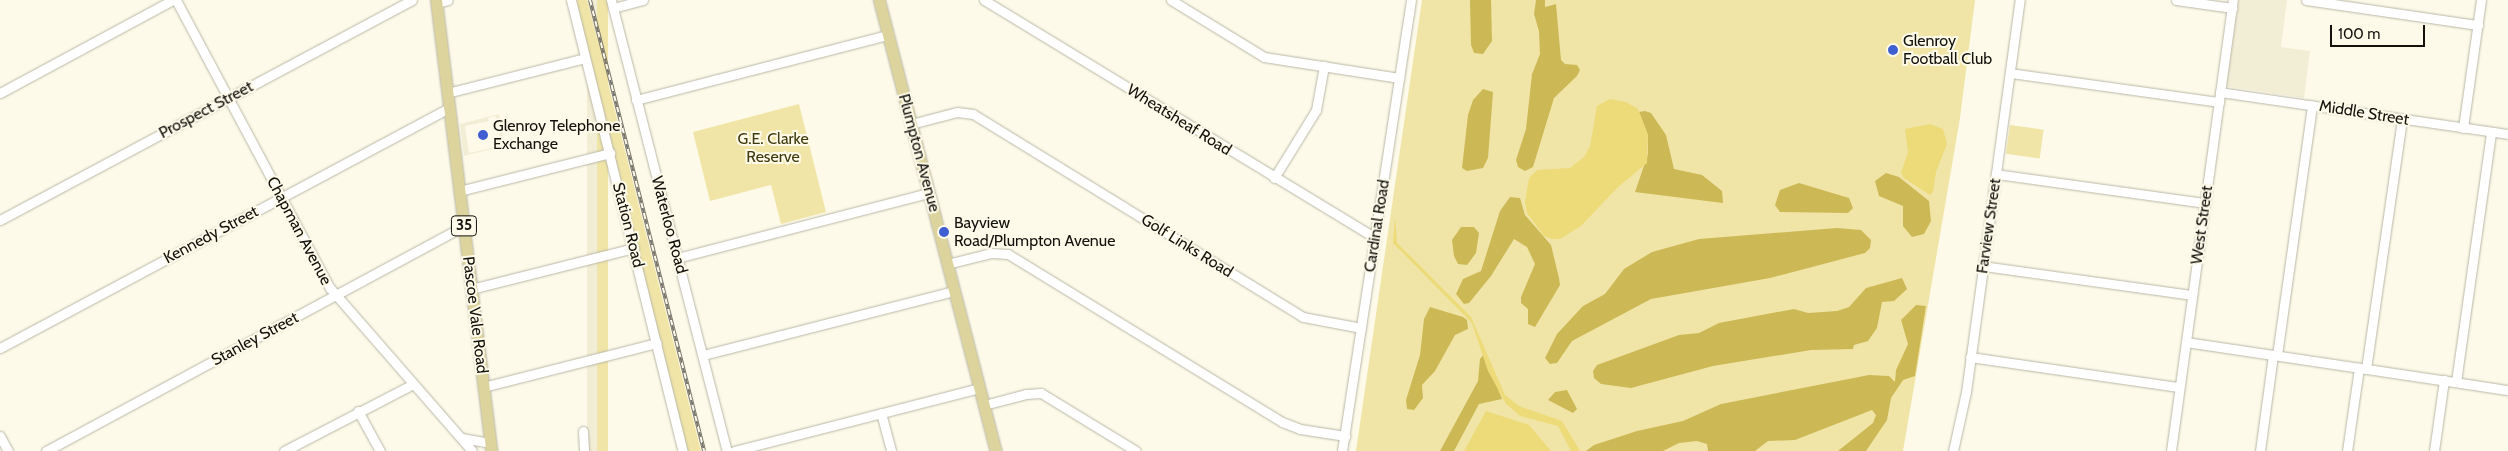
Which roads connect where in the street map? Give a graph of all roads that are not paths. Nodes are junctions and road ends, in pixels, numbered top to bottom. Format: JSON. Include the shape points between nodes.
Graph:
{"nodes":[{"id":1,"x":174,"y":0,"type":"edge"},
{"id":2,"x":412,"y":0,"type":"edge"},
{"id":3,"x":571,"y":0,"type":"edge"},
{"id":4,"x":643,"y":0,"type":"edge"},
{"id":5,"x":879,"y":0,"type":"edge"},
{"id":6,"x":984,"y":0,"type":"edge"},
{"id":7,"x":1411,"y":0,"type":"edge"},
{"id":8,"x":2020,"y":0,"type":"edge"},
{"id":9,"x":2176,"y":0,"type":"edge"},
{"id":10,"x":2306,"y":0,"type":"edge"},
{"id":11,"x":2481,"y":0,"type":"edge"},
{"id":12,"x":440,"y":1,"type":"edge"},
{"id":13,"x":1173,"y":1,"type":"edge"},
{"id":14,"x":612,"y":4,"type":"edge"},
{"id":15,"x":2232,"y":4,"type":"edge"},
{"id":16,"x":2478,"y":25,"type":"junction"},
{"id":17,"x":888,"y":35,"type":"junction"},
{"id":18,"x":585,"y":58,"type":"junction"},
{"id":19,"x":1324,"y":66,"type":"junction"},
{"id":20,"x":2010,"y":73,"type":"junction"},
{"id":21,"x":1399,"y":78,"type":"junction"},
{"id":22,"x":2220,"y":92,"type":"junction"},
{"id":23,"x":0,"y":93,"type":"edge"},
{"id":24,"x":447,"y":93,"type":"junction"},
{"id":25,"x":228,"y":98,"type":"junction"},
{"id":26,"x":636,"y":100,"type":"junction"},
{"id":27,"x":2219,"y":102,"type":"junction"},
{"id":28,"x":2312,"y":105,"type":"junction"},
{"id":29,"x":449,"y":108,"type":"junction"},
{"id":30,"x":2402,"y":118,"type":"junction"},
{"id":31,"x":911,"y":124,"type":"junction"},
{"id":32,"x":2463,"y":128,"type":"junction"},
{"id":33,"x":2491,"y":132,"type":"junction"},
{"id":34,"x":2508,"y":134,"type":"edge"},
{"id":35,"x":610,"y":153,"type":"junction"},
{"id":36,"x":1996,"y":174,"type":"junction"},
{"id":37,"x":1274,"y":178,"type":"junction"},
{"id":38,"x":459,"y":191,"type":"junction"},
{"id":39,"x":929,"y":193,"type":"junction"},
{"id":40,"x":281,"y":198,"type":"junction"},
{"id":41,"x":2205,"y":203,"type":"junction"},
{"id":42,"x":0,"y":220,"type":"edge"},
{"id":43,"x":464,"y":226,"type":"junction"},
{"id":44,"x":1375,"y":238,"type":"junction"},
{"id":45,"x":634,"y":248,"type":"junction"},
{"id":46,"x":676,"y":258,"type":"junction"},
{"id":47,"x":947,"y":264,"type":"junction"},
{"id":48,"x":1983,"y":266,"type":"junction"},
{"id":49,"x":471,"y":289,"type":"junction"},
{"id":50,"x":954,"y":290,"type":"junction"},
{"id":51,"x":2192,"y":294,"type":"junction"},
{"id":52,"x":335,"y":296,"type":"junction"},
{"id":53,"x":1361,"y":328,"type":"junction"},
{"id":54,"x":2186,"y":342,"type":"junction"},
{"id":55,"x":657,"y":343,"type":"junction"},
{"id":56,"x":0,"y":348,"type":"edge"},
{"id":57,"x":703,"y":355,"type":"junction"},
{"id":58,"x":2275,"y":355,"type":"junction"},
{"id":59,"x":1970,"y":357,"type":"junction"},
{"id":60,"x":2362,"y":368,"type":"junction"},
{"id":61,"x":2444,"y":380,"type":"junction"},
{"id":62,"x":411,"y":382,"type":"junction"},
{"id":63,"x":2456,"y":382,"type":"junction"},
{"id":64,"x":483,"y":387,"type":"junction"},
{"id":65,"x":2179,"y":387,"type":"junction"},
{"id":66,"x":980,"y":388,"type":"junction"},
{"id":67,"x":2508,"y":390,"type":"edge"},
{"id":68,"x":984,"y":405,"type":"junction"},
{"id":69,"x":358,"y":411,"type":"junction"},
{"id":70,"x":881,"y":413,"type":"junction"},
{"id":71,"x":583,"y":431,"type":"dead end"},
{"id":72,"x":0,"y":436,"type":"edge"},
{"id":73,"x":460,"y":436,"type":"junction"},
{"id":74,"x":1345,"y":436,"type":"junction"},
{"id":75,"x":491,"y":447,"type":"edge"},
{"id":76,"x":8,"y":451,"type":"edge"},
{"id":77,"x":46,"y":451,"type":"edge"},
{"id":78,"x":284,"y":451,"type":"edge"},
{"id":79,"x":380,"y":451,"type":"edge"},
{"id":80,"x":472,"y":451,"type":"edge"},
{"id":81,"x":584,"y":451,"type":"edge"},
{"id":82,"x":683,"y":451,"type":"edge"},
{"id":83,"x":727,"y":451,"type":"edge"},
{"id":84,"x":734,"y":451,"type":"edge"},
{"id":85,"x":891,"y":451,"type":"edge"},
{"id":86,"x":996,"y":451,"type":"edge"},
{"id":87,"x":1136,"y":451,"type":"edge"},
{"id":88,"x":1342,"y":451,"type":"edge"},
{"id":89,"x":1952,"y":451,"type":"edge"},
{"id":90,"x":2171,"y":451,"type":"edge"},
{"id":91,"x":2260,"y":451,"type":"edge"},
{"id":92,"x":2347,"y":451,"type":"edge"},
{"id":93,"x":2434,"y":451,"type":"edge"}],
"edges":[{"from":1,"to":23,"type":"street"},
{"from":1,"to":25,"type":"street","name":"Chapman Avenue"},
{"from":2,"to":25,"type":"street","name":"Prospect Street"},
{"from":3,"to":18,"type":"street","name":"Station Road"},
{"from":4,"to":14,"type":"street"},
{"from":5,"to":17,"type":"main road","name":"Plumpton Avenue"},
{"from":6,"to":37,"type":"street","name":"Wheatsheaf Road"},
{"from":7,"to":21,"type":"street","name":"Cardinal Road"},
{"from":8,"to":20,"type":"street","name":"Farview Street"},
{"from":9,"to":15,"type":"street"},
{"from":10,"to":16,"type":"street"},
{"from":11,"to":16,"type":"street"},
{"from":12,"to":24,"type":"main road","name":"Pascoe Vale Road","number":"35"},
{"from":13,"to":19,"type":"street","via":[[1264,56]]},
{"from":14,"to":26,"type":"street","name":"Waterloo Road"},
{"from":15,"to":22,"type":"street","name":"West Street"},
{"from":16,"to":32,"type":"street"},
{"from":17,"to":26,"type":"street"},
{"from":17,"to":31,"type":"main road","name":"Plumpton Avenue"},
{"from":18,"to":24,"type":"street"},
{"from":18,"to":35,"type":"street","name":"Station Road"},
{"from":19,"to":21,"type":"street"},
{"from":19,"to":37,"type":"street","via":[[1316,110]]},
{"from":20,"to":27,"type":"street"},
{"from":20,"to":36,"type":"street","name":"Farview Street"},
{"from":21,"to":44,"type":"street","name":"Cardinal Road"},
{"from":22,"to":27,"type":"street","name":"West Street"},
{"from":22,"to":28,"type":"street","name":"Middle Street"},
{"from":24,"to":29,"type":"main road","name":"Pascoe Vale Road","number":"35"},
{"from":25,"to":40,"type":"street","name":"Chapman Avenue"},
{"from":25,"to":42,"type":"street","name":"Prospect Street"},
{"from":26,"to":46,"type":"street","name":"Waterloo Road"},
{"from":27,"to":41,"type":"street","name":"West Street"},
{"from":28,"to":30,"type":"street","name":"Middle Street"},
{"from":28,"to":58,"type":"street"},
{"from":29,"to":38,"type":"main road","name":"Pascoe Vale Road","number":"35"},
{"from":29,"to":40,"type":"street","name":"Kennedy Street"},
{"from":30,"to":32,"type":"street","name":"Middle Street"},
{"from":30,"to":60,"type":"street"},
{"from":31,"to":39,"type":"main road","name":"Plumpton Avenue"},
{"from":31,"to":53,"type":"street","name":"Golf Links Road","via":[[957,112],[973,114],[1303,317]]},
{"from":32,"to":33,"type":"street","name":"Middle Street"},
{"from":33,"to":34,"type":"street","name":"Middle Street"},
{"from":33,"to":63,"type":"street"},
{"from":35,"to":38,"type":"street"},
{"from":35,"to":45,"type":"street","name":"Station Road"},
{"from":36,"to":41,"type":"street"},
{"from":36,"to":48,"type":"street","name":"Farview Street"},
{"from":37,"to":44,"type":"street","name":"Wheatsheaf Road"},
{"from":38,"to":43,"type":"main road","name":"Pascoe Vale Road","number":"35"},
{"from":39,"to":46,"type":"street"},
{"from":39,"to":47,"type":"main road","name":"Plumpton Avenue"},
{"from":40,"to":52,"type":"street","name":"Chapman Avenue"},
{"from":40,"to":56,"type":"street","name":"Kennedy Street"},
{"from":41,"to":51,"type":"street","name":"West Street"},
{"from":43,"to":49,"type":"main road","name":"Pascoe Vale Road","number":"35"},
{"from":43,"to":52,"type":"street","name":"Stanley Street"},
{"from":44,"to":53,"type":"street","name":"Cardinal Road"},
{"from":45,"to":49,"type":"street"},
{"from":45,"to":55,"type":"street","name":"Station Road"},
{"from":46,"to":57,"type":"street","name":"Waterloo Road"},
{"from":47,"to":50,"type":"main road","name":"Plumpton Avenue"},
{"from":47,"to":74,"type":"street","via":[[991,253],[1008,254],[1282,422],[1300,429]]},
{"from":48,"to":51,"type":"street"},
{"from":48,"to":59,"type":"street","name":"Farview Street"},
{"from":49,"to":64,"type":"main road","name":"Pascoe Vale Road","number":"35"},
{"from":50,"to":57,"type":"street"},
{"from":50,"to":66,"type":"main road","name":"Plumpton Avenue"},
{"from":51,"to":54,"type":"street","name":"West Street"},
{"from":52,"to":62,"type":"street","name":"Chapman Avenue"},
{"from":52,"to":77,"type":"street","name":"Stanley Street"},
{"from":53,"to":74,"type":"street","name":"Cardinal Road"},
{"from":54,"to":58,"type":"street"},
{"from":54,"to":65,"type":"street","name":"West Street"},
{"from":55,"to":64,"type":"street"},
{"from":55,"to":82,"type":"street","name":"Station Road"},
{"from":57,"to":83,"type":"street","name":"Waterloo Road"},
{"from":58,"to":60,"type":"street"},
{"from":58,"to":91,"type":"street"},
{"from":59,"to":65,"type":"street"},
{"from":59,"to":89,"type":"street","name":"Farview Street"},
{"from":60,"to":61,"type":"street"},
{"from":60,"to":92,"type":"street"},
{"from":61,"to":63,"type":"street"},
{"from":61,"to":93,"type":"street"},
{"from":62,"to":69,"type":"street"},
{"from":62,"to":73,"type":"street","name":"Chapman Avenue"},
{"from":63,"to":67,"type":"street"},
{"from":64,"to":75,"type":"main road","name":"Pascoe Vale Road","number":"35"},
{"from":65,"to":90,"type":"street","name":"West Street"},
{"from":66,"to":68,"type":"main road","name":"Plumpton Avenue"},
{"from":66,"to":70,"type":"street"},
{"from":68,"to":86,"type":"main road","name":"Plumpton Avenue"},
{"from":68,"to":87,"type":"street","via":[[1041,393]]},
{"from":69,"to":78,"type":"street"},
{"from":69,"to":79,"type":"street"},
{"from":70,"to":84,"type":"street"},
{"from":70,"to":85,"type":"street"},
{"from":71,"to":81,"type":"street"},
{"from":72,"to":76,"type":"street"},
{"from":73,"to":75,"type":"street"},
{"from":73,"to":80,"type":"street","name":"Chapman Avenue"},
{"from":74,"to":88,"type":"street","name":"Cardinal Road"}]}
